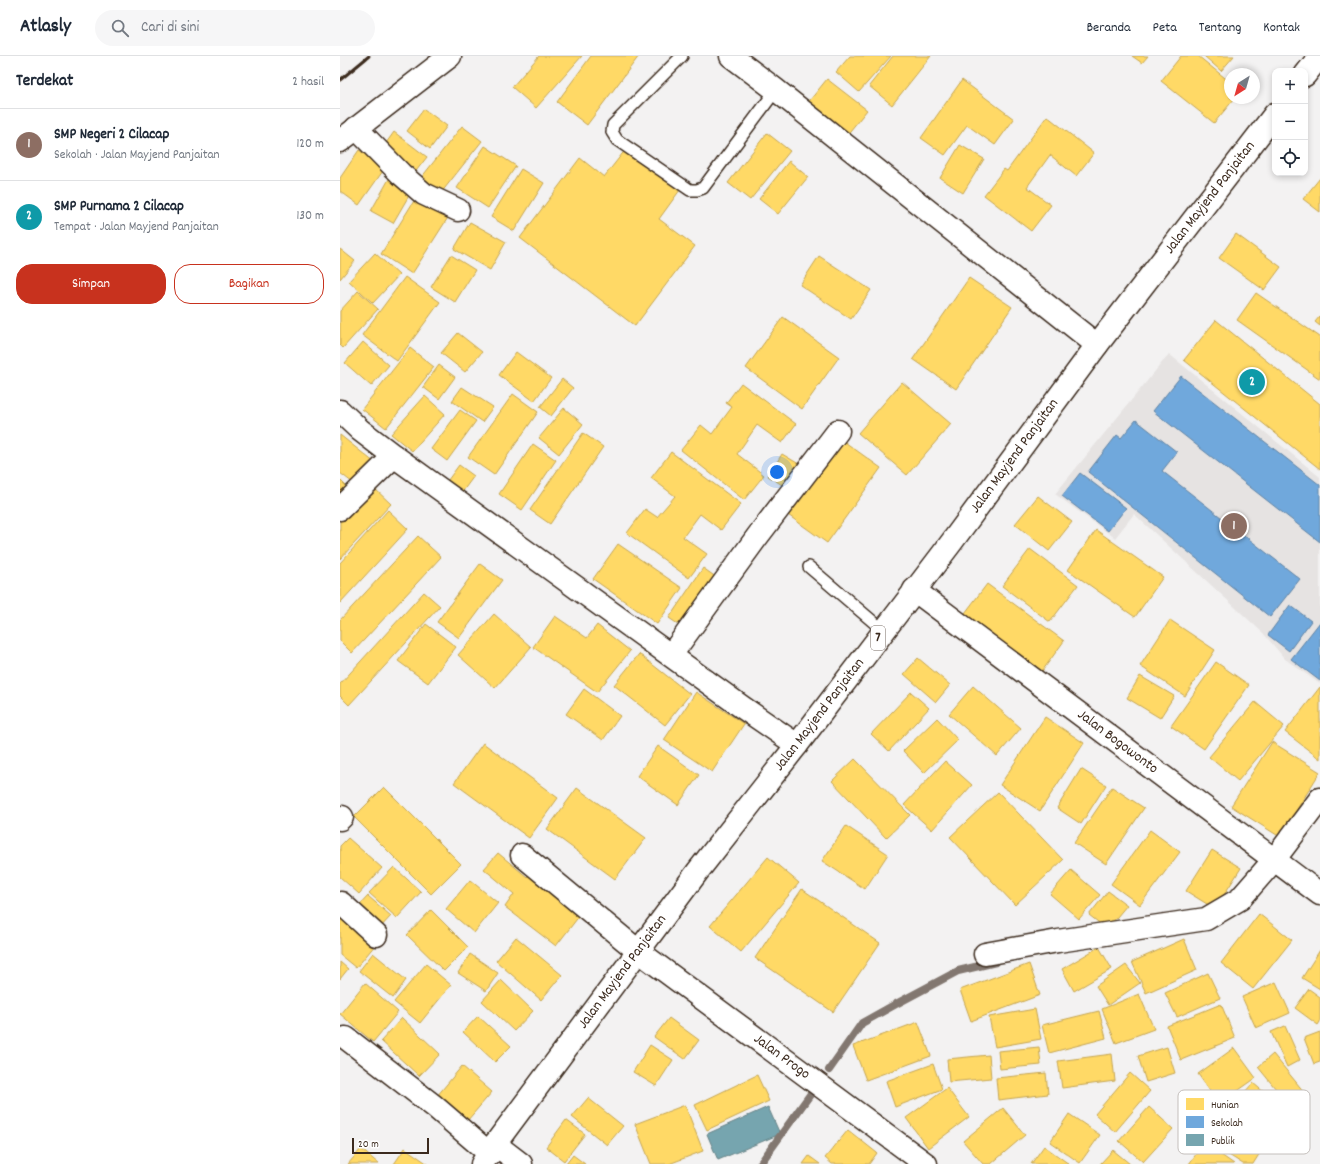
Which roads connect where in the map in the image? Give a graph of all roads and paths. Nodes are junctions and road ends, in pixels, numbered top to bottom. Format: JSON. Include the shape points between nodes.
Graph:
{"nodes":[{"id":1,"x":450,"y":56,"type":"edge"},
{"id":2,"x":682,"y":56,"type":"edge"},
{"id":3,"x":731,"y":56,"type":"edge"},
{"id":4,"x":1320,"y":56,"type":"edge"},
{"id":5,"x":1308,"y":71,"type":"edge"},
{"id":6,"x":776,"y":90,"type":"junction"},
{"id":7,"x":1272,"y":118,"type":"edge"},
{"id":8,"x":348,"y":135,"type":"edge"},
{"id":9,"x":458,"y":210,"type":"dead end"},
{"id":10,"x":1097,"y":344,"type":"junction"},
{"id":11,"x":340,"y":411,"type":"edge"},
{"id":12,"x":838,"y":431,"type":"dead end"},
{"id":13,"x":394,"y":456,"type":"junction"},
{"id":14,"x":340,"y":509,"type":"edge"},
{"id":15,"x":809,"y":567,"type":"dead end"},
{"id":16,"x":914,"y":590,"type":"junction"},
{"id":17,"x":884,"y":631,"type":"junction"},
{"id":18,"x":671,"y":655,"type":"junction"},
{"id":19,"x":797,"y":745,"type":"junction"},
{"id":20,"x":1320,"y":799,"type":"edge"},
{"id":21,"x":522,"y":855,"type":"dead end"},
{"id":22,"x":1274,"y":860,"type":"junction"},
{"id":23,"x":1320,"y":894,"type":"edge"},
{"id":24,"x":340,"y":898,"type":"edge"},
{"id":25,"x":376,"y":935,"type":"dead end"},
{"id":26,"x":638,"y":951,"type":"junction"},
{"id":27,"x":985,"y":954,"type":"dead end"},
{"id":28,"x":346,"y":1038,"type":"dead end"},
{"id":29,"x":489,"y":1154,"type":"edge"},
{"id":30,"x":521,"y":1164,"type":"edge"},
{"id":31,"x":926,"y":1164,"type":"edge"}],
"edges":[{"from":1,"to":8,"type":"main road"},
{"from":2,"to":6,"type":"lane","via":[[613,125],[612,132],[617,140],[690,190],[703,188]]},
{"from":3,"to":6,"type":"main road"},
{"from":4,"to":5,"type":"main road"},
{"from":6,"to":10,"type":"main road"},
{"from":7,"to":10,"type":"main road","name":"Jalan Mayjend Panjaitan","number":"7"},
{"from":8,"to":9,"type":"main road","via":[[424,194]]},
{"from":10,"to":16,"type":"main road","name":"Jalan Mayjend Panjaitan","number":"7"},
{"from":11,"to":13,"type":"main road"},
{"from":12,"to":18,"type":"main road"},
{"from":13,"to":14,"type":"main road"},
{"from":13,"to":18,"type":"main road"},
{"from":15,"to":17,"type":"lane"},
{"from":16,"to":17,"type":"main road","name":"Jalan Mayjend Panjaitan","number":"7"},
{"from":16,"to":22,"type":"main road","name":"Jalan Bogowonto"},
{"from":17,"to":19,"type":"main road","name":"Jalan Mayjend Panjaitan","number":"7"},
{"from":18,"to":19,"type":"main road"},
{"from":19,"to":26,"type":"main road","name":"Jalan Mayjend Panjaitan","number":"7"},
{"from":20,"to":22,"type":"main road"},
{"from":21,"to":26,"type":"main road","name":"Jalan Progo"},
{"from":22,"to":23,"type":"main road","name":"Jalan Bogowonto"},
{"from":22,"to":27,"type":"main road","via":[[1240,899],[1206,918]]},
{"from":24,"to":25,"type":"main road"},
{"from":26,"to":29,"type":"main road","name":"Jalan Mayjend Panjaitan","number":"7"},
{"from":26,"to":31,"type":"main road","name":"Jalan Progo"},
{"from":28,"to":29,"type":"main road","via":[[434,1106]]},
{"from":29,"to":30,"type":"main road"}]}
